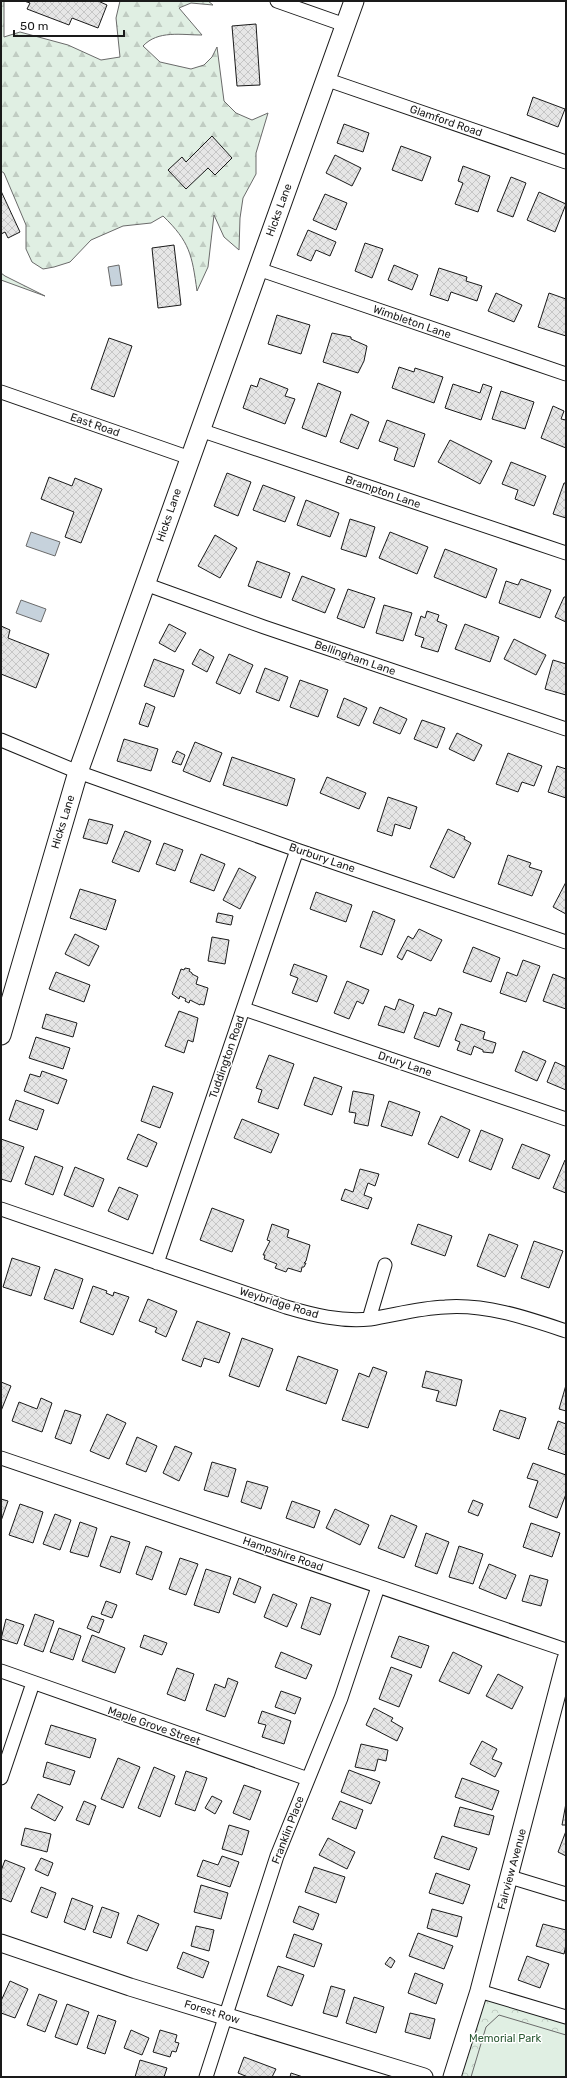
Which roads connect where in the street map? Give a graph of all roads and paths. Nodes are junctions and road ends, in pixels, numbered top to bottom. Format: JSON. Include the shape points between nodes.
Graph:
{"nodes":[{"id":1,"x":277,"y":1,"type":"edge"},
{"id":2,"x":354,"y":1,"type":"edge"},
{"id":3,"x":346,"y":25,"type":"junction"},
{"id":4,"x":325,"y":79,"type":"junction"},
{"id":5,"x":566,"y":162,"type":"edge"},
{"id":6,"x":258,"y":269,"type":"junction"},
{"id":7,"x":566,"y":374,"type":"edge"},
{"id":8,"x":1,"y":392,"type":"edge"},
{"id":9,"x":200,"y":430,"type":"junction"},
{"id":10,"x":190,"y":458,"type":"junction"},
{"id":11,"x":566,"y":553,"type":"edge"},
{"id":12,"x":145,"y":584,"type":"junction"},
{"id":13,"x":566,"y":729,"type":"edge"},
{"id":14,"x":1,"y":740,"type":"edge"},
{"id":15,"x":78,"y":772,"type":"junction"},
{"id":16,"x":297,"y":850,"type":"junction"},
{"id":17,"x":566,"y":942,"type":"edge"},
{"id":18,"x":244,"y":1009,"type":"junction"},
{"id":19,"x":1,"y":1035,"type":"edge"},
{"id":20,"x":566,"y":1119,"type":"edge"},
{"id":21,"x":1,"y":1209,"type":"edge"},
{"id":22,"x":157,"y":1263,"type":"junction"},
{"id":23,"x":385,"y":1265,"type":"dead end"},
{"id":24,"x":369,"y":1319,"type":"junction"},
{"id":25,"x":566,"y":1331,"type":"edge"},
{"id":26,"x":1,"y":1458,"type":"edge"},
{"id":27,"x":378,"y":1587,"type":"junction"},
{"id":28,"x":566,"y":1650,"type":"edge"},
{"id":29,"x":566,"y":1660,"type":"edge"},
{"id":30,"x":1,"y":1671,"type":"edge"},
{"id":31,"x":33,"y":1683,"type":"junction"},
{"id":32,"x":1,"y":1778,"type":"edge"},
{"id":33,"x":308,"y":1779,"type":"junction"},
{"id":34,"x":510,"y":1877,"type":"junction"},
{"id":35,"x":566,"y":1894,"type":"edge"},
{"id":36,"x":1,"y":1943,"type":"edge"},
{"id":37,"x":479,"y":1991,"type":"junction"},
{"id":38,"x":225,"y":2016,"type":"junction"},
{"id":39,"x":566,"y":2017,"type":"edge"},
{"id":40,"x":206,"y":2077,"type":"edge"},
{"id":41,"x":424,"y":2077,"type":"edge"},
{"id":42,"x":452,"y":2077,"type":"edge"}],
"edges":[{"from":1,"to":3,"type":"street"},
{"from":2,"to":3,"type":"main road","name":"Hicks Lane"},
{"from":3,"to":4,"type":"main road","name":"Hicks Lane"},
{"from":4,"to":5,"type":"street","name":"Glamford Road"},
{"from":4,"to":6,"type":"main road","name":"Hicks Lane"},
{"from":6,"to":7,"type":"street","name":"Wimbleton Lane"},
{"from":6,"to":9,"type":"main road","name":"Hicks Lane"},
{"from":8,"to":10,"type":"street","name":"East Road"},
{"from":9,"to":10,"type":"main road","name":"Hicks Lane"},
{"from":9,"to":11,"type":"street","name":"Brampton Lane"},
{"from":10,"to":12,"type":"main road","name":"Hicks Lane"},
{"from":12,"to":13,"type":"street","name":"Bellingham Lane","via":[[271,630]]},
{"from":12,"to":15,"type":"main road","name":"Hicks Lane"},
{"from":14,"to":15,"type":"street","name":"Burbury Lane"},
{"from":15,"to":16,"type":"street","name":"Burbury Lane"},
{"from":15,"to":19,"type":"main road","name":"Hicks Lane"},
{"from":16,"to":17,"type":"street","name":"Burbury Lane"},
{"from":16,"to":18,"type":"street","name":"Tuddington Road"},
{"from":18,"to":20,"type":"street","name":"Drury Lane"},
{"from":18,"to":22,"type":"street","name":"Tuddington Road"},
{"from":21,"to":22,"type":"street","name":"Weybridge Road"},
{"from":22,"to":24,"type":"street","name":"Weybridge Road","via":[[320,1316]]},
{"from":23,"to":24,"type":"street"},
{"from":24,"to":25,"type":"street","name":"Weybridge Road","via":[[427,1308],[478,1308],[525,1317]]},
{"from":26,"to":27,"type":"street","name":"Hampshire Road"},
{"from":27,"to":28,"type":"street","name":"Hampshire Road"},
{"from":27,"to":33,"type":"street","name":"Franklin Place","via":[[342,1698]]},
{"from":29,"to":34,"type":"street","name":"Fairview Avenue"},
{"from":30,"to":31,"type":"street","name":"Maple Grove Street"},
{"from":31,"to":32,"type":"street"},
{"from":31,"to":33,"type":"street","name":"Maple Grove Street"},
{"from":33,"to":38,"type":"street","name":"Franklin Place","via":[[277,1856]]},
{"from":34,"to":35,"type":"street"},
{"from":34,"to":37,"type":"street","name":"Fairview Avenue"},
{"from":36,"to":38,"type":"street","name":"Forest Row"},
{"from":37,"to":39,"type":"street"},
{"from":37,"to":42,"type":"street","name":"Fairview Avenue"},
{"from":38,"to":40,"type":"street","name":"Franklin Place"},
{"from":38,"to":41,"type":"street","name":"Forest Row"}]}
